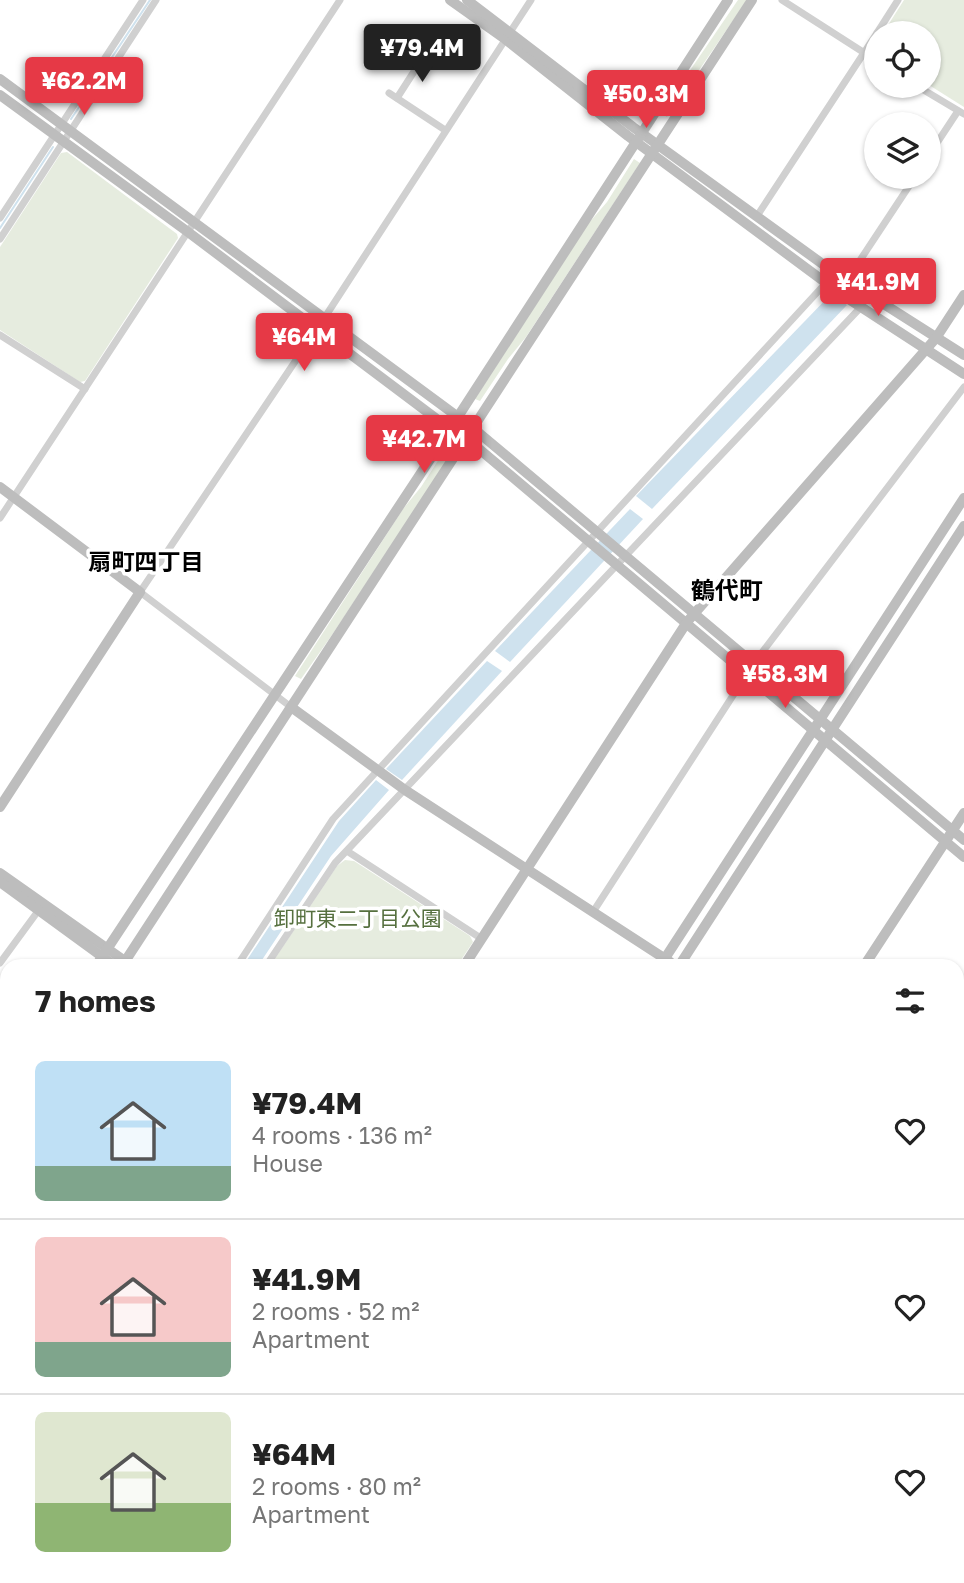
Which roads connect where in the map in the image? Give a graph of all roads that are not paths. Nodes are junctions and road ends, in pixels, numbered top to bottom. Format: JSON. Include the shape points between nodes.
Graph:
{"nodes":[{"id":1,"x":144,"y":0,"type":"edge"},
{"id":2,"x":156,"y":0,"type":"edge"},
{"id":3,"x":340,"y":0,"type":"edge"},
{"id":4,"x":450,"y":0,"type":"edge"},
{"id":5,"x":467,"y":0,"type":"edge"},
{"id":6,"x":531,"y":0,"type":"edge"},
{"id":7,"x":728,"y":0,"type":"edge"},
{"id":8,"x":752,"y":0,"type":"edge"},
{"id":9,"x":782,"y":0,"type":"edge"},
{"id":10,"x":898,"y":0,"type":"edge"},
{"id":11,"x":885,"y":21,"type":"edge"},
{"id":12,"x":508,"y":35,"type":"junction"},
{"id":13,"x":864,"y":53,"type":"joint"},
{"id":14,"x":424,"y":56,"type":"dead end"},
{"id":15,"x":0,"y":79,"type":"edge"},
{"id":16,"x":0,"y":95,"type":"edge"},
{"id":17,"x":937,"y":98,"type":"edge"},
{"id":18,"x":961,"y":112,"type":"edge"},
{"id":19,"x":66,"y":127,"type":"junction"},
{"id":20,"x":445,"y":130,"type":"junction"},
{"id":21,"x":639,"y":137,"type":"junction"},
{"id":22,"x":59,"y":139,"type":"junction"},
{"id":23,"x":941,"y":139,"type":"edge"},
{"id":24,"x":655,"y":149,"type":"junction"},
{"id":25,"x":907,"y":189,"type":"edge"},
{"id":26,"x":757,"y":216,"type":"junction"},
{"id":27,"x":0,"y":218,"type":"edge"},
{"id":28,"x":196,"y":222,"type":"junction"},
{"id":29,"x":188,"y":232,"type":"junction"},
{"id":30,"x":0,"y":239,"type":"edge"},
{"id":31,"x":835,"y":273,"type":"junction"},
{"id":32,"x":848,"y":280,"type":"junction"},
{"id":33,"x":826,"y":282,"type":"junction"},
{"id":34,"x":964,"y":295,"type":"edge"},
{"id":35,"x":861,"y":307,"type":"junction"},
{"id":36,"x":325,"y":317,"type":"junction"},
{"id":37,"x":317,"y":328,"type":"junction"},
{"id":38,"x":0,"y":335,"type":"edge"},
{"id":39,"x":936,"y":338,"type":"junction"},
{"id":40,"x":926,"y":349,"type":"junction"},
{"id":41,"x":964,"y":355,"type":"edge"},
{"id":42,"x":964,"y":374,"type":"edge"},
{"id":43,"x":964,"y":387,"type":"edge"},
{"id":44,"x":85,"y":388,"type":"junction"},
{"id":45,"x":457,"y":417,"type":"junction"},
{"id":46,"x":473,"y":428,"type":"junction"},
{"id":47,"x":450,"y":429,"type":"junction"},
{"id":48,"x":466,"y":438,"type":"junction"},
{"id":49,"x":0,"y":488,"type":"edge"},
{"id":50,"x":13,"y":498,"type":"junction"},
{"id":51,"x":964,"y":498,"type":"edge"},
{"id":52,"x":0,"y":518,"type":"edge"},
{"id":53,"x":964,"y":526,"type":"edge"},
{"id":54,"x":597,"y":531,"type":"junction"},
{"id":55,"x":589,"y":540,"type":"junction"},
{"id":56,"x":626,"y":556,"type":"junction"},
{"id":57,"x":616,"y":563,"type":"junction"},
{"id":58,"x":140,"y":592,"type":"junction"},
{"id":59,"x":694,"y":613,"type":"junction"},
{"id":60,"x":687,"y":622,"type":"junction"},
{"id":61,"x":754,"y":663,"type":"junction"},
{"id":62,"x":748,"y":674,"type":"junction"},
{"id":63,"x":275,"y":695,"type":"junction"},
{"id":64,"x":291,"y":707,"type":"junction"},
{"id":65,"x":819,"y":719,"type":"junction"},
{"id":66,"x":812,"y":729,"type":"junction"},
{"id":67,"x":833,"y":729,"type":"junction"},
{"id":68,"x":826,"y":740,"type":"junction"},
{"id":69,"x":377,"y":769,"type":"junction"},
{"id":70,"x":405,"y":790,"type":"junction"},
{"id":71,"x":0,"y":807,"type":"edge"},
{"id":72,"x":964,"y":813,"type":"edge"},
{"id":73,"x":953,"y":831,"type":"junction"},
{"id":74,"x":964,"y":840,"type":"edge"},
{"id":75,"x":945,"y":842,"type":"junction"},
{"id":76,"x":347,"y":851,"type":"junction"},
{"id":77,"x":964,"y":857,"type":"edge"},
{"id":78,"x":527,"y":869,"type":"junction"},
{"id":79,"x":0,"y":873,"type":"edge"},
{"id":80,"x":0,"y":883,"type":"edge"},
{"id":81,"x":41,"y":907,"type":"junction"},
{"id":82,"x":593,"y":912,"type":"junction"},
{"id":83,"x":482,"y":939,"type":"junction"},
{"id":84,"x":102,"y":957,"type":"edge"},
{"id":85,"x":3,"y":959,"type":"edge"},
{"id":86,"x":129,"y":959,"type":"edge"},
{"id":87,"x":242,"y":959,"type":"edge"},
{"id":88,"x":271,"y":959,"type":"edge"},
{"id":89,"x":472,"y":959,"type":"edge"},
{"id":90,"x":658,"y":959,"type":"edge"},
{"id":91,"x":664,"y":959,"type":"edge"},
{"id":92,"x":682,"y":959,"type":"edge"},
{"id":93,"x":869,"y":959,"type":"edge"}],
"edges":[{"from":1,"to":19,"type":"street"},
{"from":2,"to":19,"type":"street"},
{"from":3,"to":28,"type":"street"},
{"from":4,"to":12,"type":"street"},
{"from":5,"to":12,"type":"street"},
{"from":6,"to":12,"type":"street"},
{"from":7,"to":21,"type":"street"},
{"from":8,"to":24,"type":"street"},
{"from":9,"to":13,"type":"street"},
{"from":10,"to":11,"type":"street"},
{"from":12,"to":20,"type":"street"},
{"from":12,"to":21,"type":"street"},
{"from":13,"to":26,"type":"street"},
{"from":14,"to":20,"type":"street","via":[[393,96]]},
{"from":15,"to":19,"type":"street"},
{"from":16,"to":22,"type":"street"},
{"from":17,"to":18,"type":"street"},
{"from":18,"to":23,"type":"street"},
{"from":19,"to":22,"type":"street"},
{"from":19,"to":28,"type":"street"},
{"from":20,"to":36,"type":"street"},
{"from":21,"to":24,"type":"street"},
{"from":21,"to":45,"type":"street"},
{"from":22,"to":27,"type":"street"},
{"from":22,"to":29,"type":"street"},
{"from":22,"to":30,"type":"street"},
{"from":24,"to":26,"type":"street"},
{"from":24,"to":33,"type":"street"},
{"from":24,"to":46,"type":"street"},
{"from":25,"to":32,"type":"street"},
{"from":26,"to":31,"type":"street"},
{"from":28,"to":29,"type":"street"},
{"from":28,"to":36,"type":"street"},
{"from":29,"to":37,"type":"street"},
{"from":29,"to":44,"type":"street"},
{"from":31,"to":32,"type":"street"},
{"from":31,"to":33,"type":"street"},
{"from":32,"to":39,"type":"street"},
{"from":33,"to":35,"type":"street"},
{"from":33,"to":54,"type":"street"},
{"from":34,"to":39,"type":"street"},
{"from":35,"to":40,"type":"street"},
{"from":35,"to":56,"type":"street"},
{"from":36,"to":37,"type":"street"},
{"from":36,"to":45,"type":"street"},
{"from":37,"to":47,"type":"street"},
{"from":37,"to":58,"type":"street"},
{"from":38,"to":44,"type":"street"},
{"from":39,"to":40,"type":"street"},
{"from":39,"to":41,"type":"street"},
{"from":40,"to":42,"type":"street"},
{"from":40,"to":59,"type":"street"},
{"from":43,"to":61,"type":"street"},
{"from":44,"to":50,"type":"street"},
{"from":45,"to":46,"type":"street"},
{"from":45,"to":47,"type":"street"},
{"from":46,"to":48,"type":"street"},
{"from":46,"to":54,"type":"street"},
{"from":47,"to":48,"type":"street"},
{"from":47,"to":63,"type":"street"},
{"from":48,"to":55,"type":"street"},
{"from":48,"to":64,"type":"street"},
{"from":49,"to":50,"type":"street"},
{"from":50,"to":52,"type":"street"},
{"from":50,"to":58,"type":"street"},
{"from":51,"to":65,"type":"street"},
{"from":53,"to":67,"type":"street"},
{"from":54,"to":55,"type":"street"},
{"from":54,"to":56,"type":"street"},
{"from":55,"to":57,"type":"street"},
{"from":55,"to":69,"type":"street"},
{"from":56,"to":57,"type":"street"},
{"from":56,"to":59,"type":"street"},
{"from":57,"to":60,"type":"street"},
{"from":57,"to":70,"type":"street"},
{"from":58,"to":63,"type":"street"},
{"from":58,"to":71,"type":"street"},
{"from":59,"to":60,"type":"street"},
{"from":59,"to":61,"type":"street"},
{"from":60,"to":62,"type":"street"},
{"from":60,"to":78,"type":"street"},
{"from":61,"to":62,"type":"street"},
{"from":61,"to":65,"type":"street"},
{"from":62,"to":66,"type":"street"},
{"from":62,"to":82,"type":"street"},
{"from":63,"to":64,"type":"street"},
{"from":63,"to":84,"type":"street"},
{"from":64,"to":69,"type":"street"},
{"from":64,"to":86,"type":"street"},
{"from":65,"to":66,"type":"street"},
{"from":65,"to":67,"type":"street"},
{"from":66,"to":68,"type":"street"},
{"from":66,"to":91,"type":"street"},
{"from":67,"to":68,"type":"street"},
{"from":67,"to":73,"type":"street"},
{"from":68,"to":75,"type":"street"},
{"from":68,"to":92,"type":"street"},
{"from":69,"to":70,"type":"street"},
{"from":69,"to":87,"type":"street","via":[[333,819]]},
{"from":70,"to":76,"type":"street"},
{"from":70,"to":78,"type":"street"},
{"from":72,"to":73,"type":"street"},
{"from":73,"to":74,"type":"street"},
{"from":73,"to":75,"type":"street"},
{"from":75,"to":77,"type":"street"},
{"from":75,"to":93,"type":"street"},
{"from":76,"to":83,"type":"street"},
{"from":76,"to":88,"type":"street"},
{"from":78,"to":82,"type":"street"},
{"from":78,"to":83,"type":"street"},
{"from":79,"to":81,"type":"street"},
{"from":80,"to":81,"type":"street"},
{"from":81,"to":84,"type":"street"},
{"from":81,"to":85,"type":"street"},
{"from":82,"to":90,"type":"street"},
{"from":83,"to":89,"type":"street"}]}
